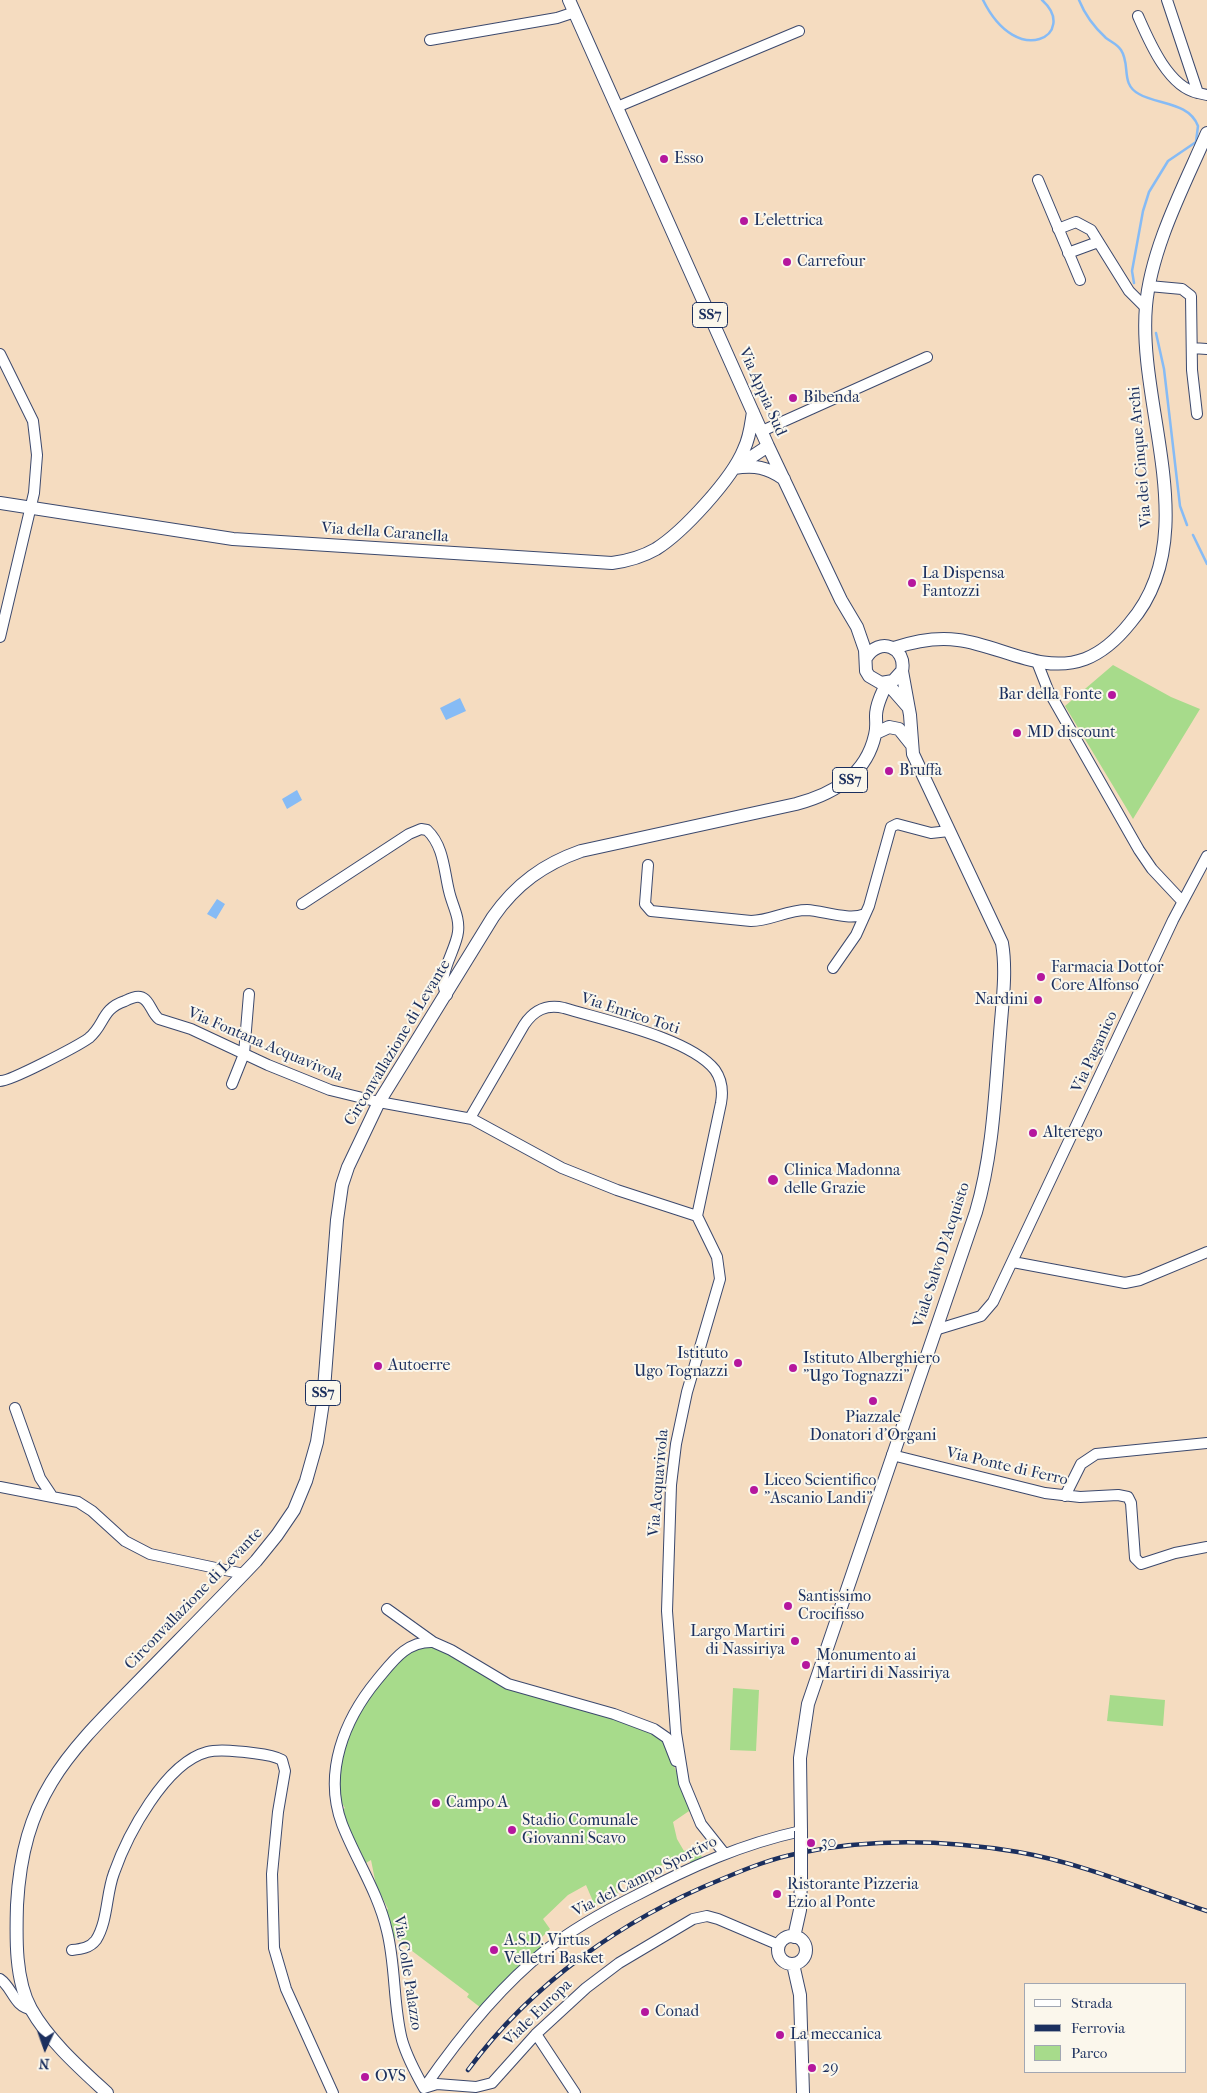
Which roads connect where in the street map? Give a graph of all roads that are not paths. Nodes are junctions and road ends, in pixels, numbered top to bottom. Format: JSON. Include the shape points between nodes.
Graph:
{"nodes":[{"id":1,"x":569,"y":0,"type":"edge"},
{"id":2,"x":1167,"y":0,"type":"edge"},
{"id":3,"x":575,"y":12,"type":"junction"},
{"id":4,"x":1138,"y":16,"type":"dead end"},
{"id":5,"x":799,"y":31,"type":"dead end"},
{"id":6,"x":430,"y":40,"type":"dead end"},
{"id":7,"x":1202,"y":94,"type":"edge"},
{"id":8,"x":617,"y":107,"type":"junction"},
{"id":9,"x":1207,"y":132,"type":"edge"},
{"id":10,"x":1038,"y":180,"type":"dead end"},
{"id":11,"x":1058,"y":229,"type":"junction"},
{"id":12,"x":1098,"y":242,"type":"junction"},
{"id":13,"x":1068,"y":253,"type":"junction"},
{"id":14,"x":1080,"y":280,"type":"dead end"},
{"id":15,"x":1149,"y":286,"type":"junction"},
{"id":16,"x":1146,"y":307,"type":"junction"},
{"id":17,"x":1192,"y":348,"type":"junction"},
{"id":18,"x":1207,"y":349,"type":"edge"},
{"id":19,"x":0,"y":354,"type":"edge"},
{"id":20,"x":927,"y":357,"type":"dead end"},
{"id":21,"x":753,"y":411,"type":"junction"},
{"id":22,"x":1197,"y":414,"type":"dead end"},
{"id":23,"x":762,"y":431,"type":"junction"},
{"id":24,"x":768,"y":446,"type":"junction"},
{"id":25,"x":734,"y":468,"type":"junction"},
{"id":26,"x":784,"y":479,"type":"junction"},
{"id":27,"x":0,"y":504,"type":"edge"},
{"id":28,"x":30,"y":508,"type":"junction"},
{"id":29,"x":857,"y":627,"type":"junction"},
{"id":30,"x":0,"y":637,"type":"edge"},
{"id":31,"x":934,"y":639,"type":"junction"},
{"id":32,"x":888,"y":647,"type":"junction"},
{"id":33,"x":866,"y":658,"type":"junction"},
{"id":34,"x":1037,"y":662,"type":"junction"},
{"id":35,"x":903,"y":668,"type":"junction"},
{"id":36,"x":869,"y":676,"type":"junction"},
{"id":37,"x":887,"y":683,"type":"junction"},
{"id":38,"x":908,"y":707,"type":"junction"},
{"id":39,"x":876,"y":714,"type":"junction"},
{"id":40,"x":876,"y":733,"type":"junction"},
{"id":41,"x":911,"y":744,"type":"junction"},
{"id":42,"x":949,"y":830,"type":"junction"},
{"id":43,"x":1207,"y":856,"type":"edge"},
{"id":44,"x":648,"y":865,"type":"dead end"},
{"id":45,"x":1182,"y":901,"type":"junction"},
{"id":46,"x":302,"y":904,"type":"dead end"},
{"id":47,"x":865,"y":914,"type":"junction"},
{"id":48,"x":833,"y":968,"type":"dead end"},
{"id":49,"x":249,"y":994,"type":"dead end"},
{"id":50,"x":447,"y":994,"type":"junction"},
{"id":51,"x":244,"y":1054,"type":"junction"},
{"id":52,"x":0,"y":1081,"type":"edge"},
{"id":53,"x":232,"y":1084,"type":"dead end"},
{"id":54,"x":379,"y":1102,"type":"junction"},
{"id":55,"x":470,"y":1118,"type":"junction"},
{"id":56,"x":697,"y":1216,"type":"junction"},
{"id":57,"x":1207,"y":1252,"type":"edge"},
{"id":58,"x":1012,"y":1262,"type":"junction"},
{"id":59,"x":935,"y":1330,"type":"junction"},
{"id":60,"x":15,"y":1408,"type":"dead end"},
{"id":61,"x":1207,"y":1443,"type":"edge"},
{"id":62,"x":892,"y":1455,"type":"junction"},
{"id":63,"x":0,"y":1487,"type":"edge"},
{"id":64,"x":52,"y":1496,"type":"junction"},
{"id":65,"x":1065,"y":1496,"type":"junction"},
{"id":66,"x":1207,"y":1547,"type":"edge"},
{"id":67,"x":244,"y":1574,"type":"junction"},
{"id":68,"x":387,"y":1609,"type":"dead end"},
{"id":69,"x":433,"y":1642,"type":"junction"},
{"id":70,"x":684,"y":1783,"type":"junction"},
{"id":71,"x":802,"y":1831,"type":"junction"},
{"id":72,"x":724,"y":1853,"type":"junction"},
{"id":73,"x":794,"y":1937,"type":"junction"},
{"id":74,"x":779,"y":1945,"type":"junction"},
{"id":75,"x":72,"y":1950,"type":"dead end"},
{"id":76,"x":793,"y":1964,"type":"junction"},
{"id":77,"x":0,"y":1979,"type":"edge"},
{"id":78,"x":31,"y":2009,"type":"junction"},
{"id":79,"x":536,"y":2034,"type":"junction"},
{"id":80,"x":422,"y":2090,"type":"edge"},
{"id":81,"x":107,"y":2093,"type":"edge"},
{"id":82,"x":333,"y":2093,"type":"edge"},
{"id":83,"x":575,"y":2093,"type":"edge"},
{"id":84,"x":803,"y":2093,"type":"edge"}],
"edges":[{"from":1,"to":3,"type":"main road","name":"Via Appia Sud","number":"SS7"},
{"from":2,"to":7,"type":"street"},
{"from":3,"to":6,"type":"street","via":[[551,20]]},
{"from":3,"to":8,"type":"main road","name":"Via Appia Sud","number":"SS7"},
{"from":4,"to":7,"type":"street","via":[[1157,54],[1178,83],[1186,90]]},
{"from":5,"to":8,"type":"street"},
{"from":8,"to":21,"type":"main road","name":"Via Appia Sud","number":"SS7"},
{"from":9,"to":15,"type":"main road","name":"Via dei Cinque Archi","via":[[1175,208]]},
{"from":10,"to":11,"type":"street"},
{"from":11,"to":12,"type":"street","via":[[1074,222],[1081,223]]},
{"from":11,"to":13,"type":"street"},
{"from":12,"to":13,"type":"street"},
{"from":12,"to":16,"type":"street","via":[[1129,291]]},
{"from":13,"to":14,"type":"street"},
{"from":15,"to":16,"type":"main road","name":"Via dei Cinque Archi"},
{"from":15,"to":17,"type":"street","via":[[1178,288],[1189,294]]},
{"from":16,"to":34,"type":"main road","name":"Via dei Cinque Archi","via":[[1146,340],[1164,496],[1164,545],[1158,574],[1142,608],[1105,647],[1074,662]]},
{"from":17,"to":18,"type":"street"},
{"from":17,"to":22,"type":"street"},
{"from":19,"to":28,"type":"street","via":[[23,398],[35,431],[37,470]]},
{"from":20,"to":23,"type":"street"},
{"from":21,"to":23,"type":"main road","name":"Via Appia Sud","number":"SS7"},
{"from":21,"to":25,"type":"main road","name":"Via della Caranella","via":[[748,441]]},
{"from":23,"to":24,"type":"main road","name":"Via Appia Sud","number":"SS7"},
{"from":24,"to":25,"type":"main road","name":"Via della Caranella"},
{"from":24,"to":26,"type":"main road","name":"Via Appia Sud","number":"SS7"},
{"from":25,"to":26,"type":"main road","via":[[763,467]]},
{"from":25,"to":28,"type":"main road","name":"Via della Caranella","via":[[668,541],[639,557],[612,563],[226,538]]},
{"from":26,"to":29,"type":"main road","name":"Via Appia Sud","number":"SS7"},
{"from":27,"to":28,"type":"main road","name":"Via della Caranella"},
{"from":28,"to":30,"type":"street"},
{"from":29,"to":32,"type":"main road","number":"SS7"},
{"from":29,"to":33,"type":"main road","name":"Via Appia Sud","number":"SS7"},
{"from":31,"to":32,"type":"main road","name":"Via dei Cinque Archi"},
{"from":31,"to":34,"type":"main road","name":"Via dei Cinque Archi","via":[[975,643]]},
{"from":31,"to":35,"type":"main road","via":[[914,651]]},
{"from":32,"to":33,"type":"main road","via":[[870,652]]},
{"from":32,"to":35,"type":"main road","number":"SS7","via":[[902,658]]},
{"from":33,"to":36,"type":"main road","number":"SS7"},
{"from":34,"to":45,"type":"street","via":[[1048,690],[1139,850]]},
{"from":35,"to":37,"type":"main road","via":[[893,681]]},
{"from":35,"to":38,"type":"main road","name":"Viale Salvo D'Acquisto"},
{"from":36,"to":37,"type":"main road","via":[[880,683]]},
{"from":36,"to":39,"type":"main road","number":"SS7"},
{"from":37,"to":38,"type":"main road"},
{"from":37,"to":39,"type":"main road","name":"Circonvallazione di Levante","number":"SS7"},
{"from":38,"to":41,"type":"main road","name":"Viale Salvo D'Acquisto"},
{"from":39,"to":40,"type":"main road","name":"Circonvallazione di Levante","number":"SS7"},
{"from":40,"to":41,"type":"main road","via":[[889,727],[900,729]]},
{"from":40,"to":50,"type":"main road","name":"Circonvallazione di Levante","number":"SS7","via":[[856,774],[816,798],[596,847],[545,867],[522,884],[497,911]]},
{"from":41,"to":42,"type":"main road","name":"Viale Salvo D'Acquisto"},
{"from":42,"to":47,"type":"street","via":[[931,833],[891,824]]},
{"from":42,"to":59,"type":"main road","name":"Viale Salvo D'Acquisto","via":[[999,934],[1004,968],[992,1123],[983,1182],[968,1237]]},
{"from":43,"to":45,"type":"street","name":"Via Paganico"},
{"from":44,"to":47,"type":"street","via":[[645,904],[653,912],[751,921],[801,910],[856,916]]},
{"from":45,"to":58,"type":"street","name":"Via Paganico"},
{"from":46,"to":50,"type":"street","via":[[409,834],[421,829],[429,831],[444,860],[458,924],[444,978],[443,988]]},
{"from":47,"to":48,"type":"street","via":[[856,935]]},
{"from":49,"to":51,"type":"street"},
{"from":50,"to":54,"type":"main road","name":"Circonvallazione di Levante","number":"SS7"},
{"from":51,"to":52,"type":"street","name":"Via Fontana Acquavivola","via":[[191,1028],[159,1020],[145,1000],[136,997],[108,1010],[94,1033],[77,1045],[12,1079]]},
{"from":51,"to":53,"type":"street"},
{"from":51,"to":54,"type":"street","name":"Via Fontana Acquavivola","via":[[323,1087]]},
{"from":54,"to":55,"type":"street"},
{"from":54,"to":67,"type":"main road","name":"Circonvallazione di Levante","number":"SS7","via":[[353,1153],[341,1191],[321,1417],[311,1465],[288,1520]]},
{"from":55,"to":56,"type":"street","via":[[576,1174]]},
{"from":55,"to":56,"type":"street","name":"Via Enrico Toti","via":[[524,1025],[544,1007],[564,1008],[676,1043],[712,1067],[721,1085],[721,1104]]},
{"from":56,"to":70,"type":"street","name":"Via Acquavivola","via":[[717,1257],[720,1274],[685,1401],[672,1470],[667,1604],[676,1733]]},
{"from":57,"to":58,"type":"street","via":[[1125,1283]]},
{"from":58,"to":59,"type":"street","name":"Via Paganico","via":[[984,1314]]},
{"from":59,"to":62,"type":"main road","name":"Viale Salvo D'Acquisto"},
{"from":60,"to":64,"type":"street","via":[[40,1478]]},
{"from":61,"to":65,"type":"street","via":[[1096,1454],[1082,1464]]},
{"from":62,"to":65,"type":"street","name":"Via Ponte di Ferro"},
{"from":62,"to":71,"type":"main road","name":"Viale Salvo D'Acquisto","via":[[804,1718],[800,1758]]},
{"from":63,"to":64,"type":"street"},
{"from":64,"to":67,"type":"street","via":[[85,1506],[125,1541],[142,1551],[170,1560]]},
{"from":65,"to":66,"type":"street","name":"Via Ponte di Ferro","via":[[1128,1497],[1132,1503],[1135,1558],[1141,1564]]},
{"from":67,"to":78,"type":"main road","name":"Circonvallazione di Levante","number":"SS7","via":[[79,1742],[43,1796],[25,1845],[18,1896],[18,1950],[23,1987]]},
{"from":68,"to":69,"type":"street"},
{"from":69,"to":70,"type":"street","via":[[513,1686],[608,1712],[656,1730],[668,1741]]},
{"from":69,"to":80,"type":"street","name":"Via Colle Palazzo","via":[[416,1643],[406,1648],[373,1685],[344,1736],[335,1761],[334,1775],[342,1823],[382,1912],[390,1947],[402,2040]]},
{"from":70,"to":72,"type":"street","name":"Via Acquavivola","via":[[701,1824]]},
{"from":71,"to":72,"type":"street","name":"Via del Campo Sportivo"},
{"from":71,"to":73,"type":"main road","name":"Viale Salvo D'Acquisto","bridge":true,"via":[[800,1910]]},
{"from":72,"to":80,"type":"street","name":"Via del Campo Sportivo","via":[[605,1912],[546,1950],[491,2004]]},
{"from":73,"to":74,"type":"main road","via":[[784,1939]]},
{"from":73,"to":76,"type":"main road","via":[[803,1942],[806,1950],[803,1958]]},
{"from":74,"to":76,"type":"main road","via":[[780,1958],[787,1964]]},
{"from":74,"to":79,"type":"street","name":"Viale Europa","via":[[718,1919],[707,1916],[694,1918],[618,1963]]},
{"from":75,"to":82,"type":"street","via":[[86,1948],[95,1940],[102,1924],[112,1878],[127,1841],[153,1799],[181,1768],[199,1755],[214,1751],[263,1754],[282,1760],[285,1771],[272,1874],[274,1948],[288,1994]]},
{"from":76,"to":84,"type":"main road","via":[[800,1995]]},
{"from":77,"to":78,"type":"street","via":[[19,2004]]},
{"from":78,"to":81,"type":"main road","name":"Circonvallazione di Levante","number":"SS7","via":[[54,2039]]},
{"from":79,"to":80,"type":"street","name":"Viale Europa","via":[[492,2083],[476,2087],[437,2084]]},
{"from":79,"to":83,"type":"street"}]}
